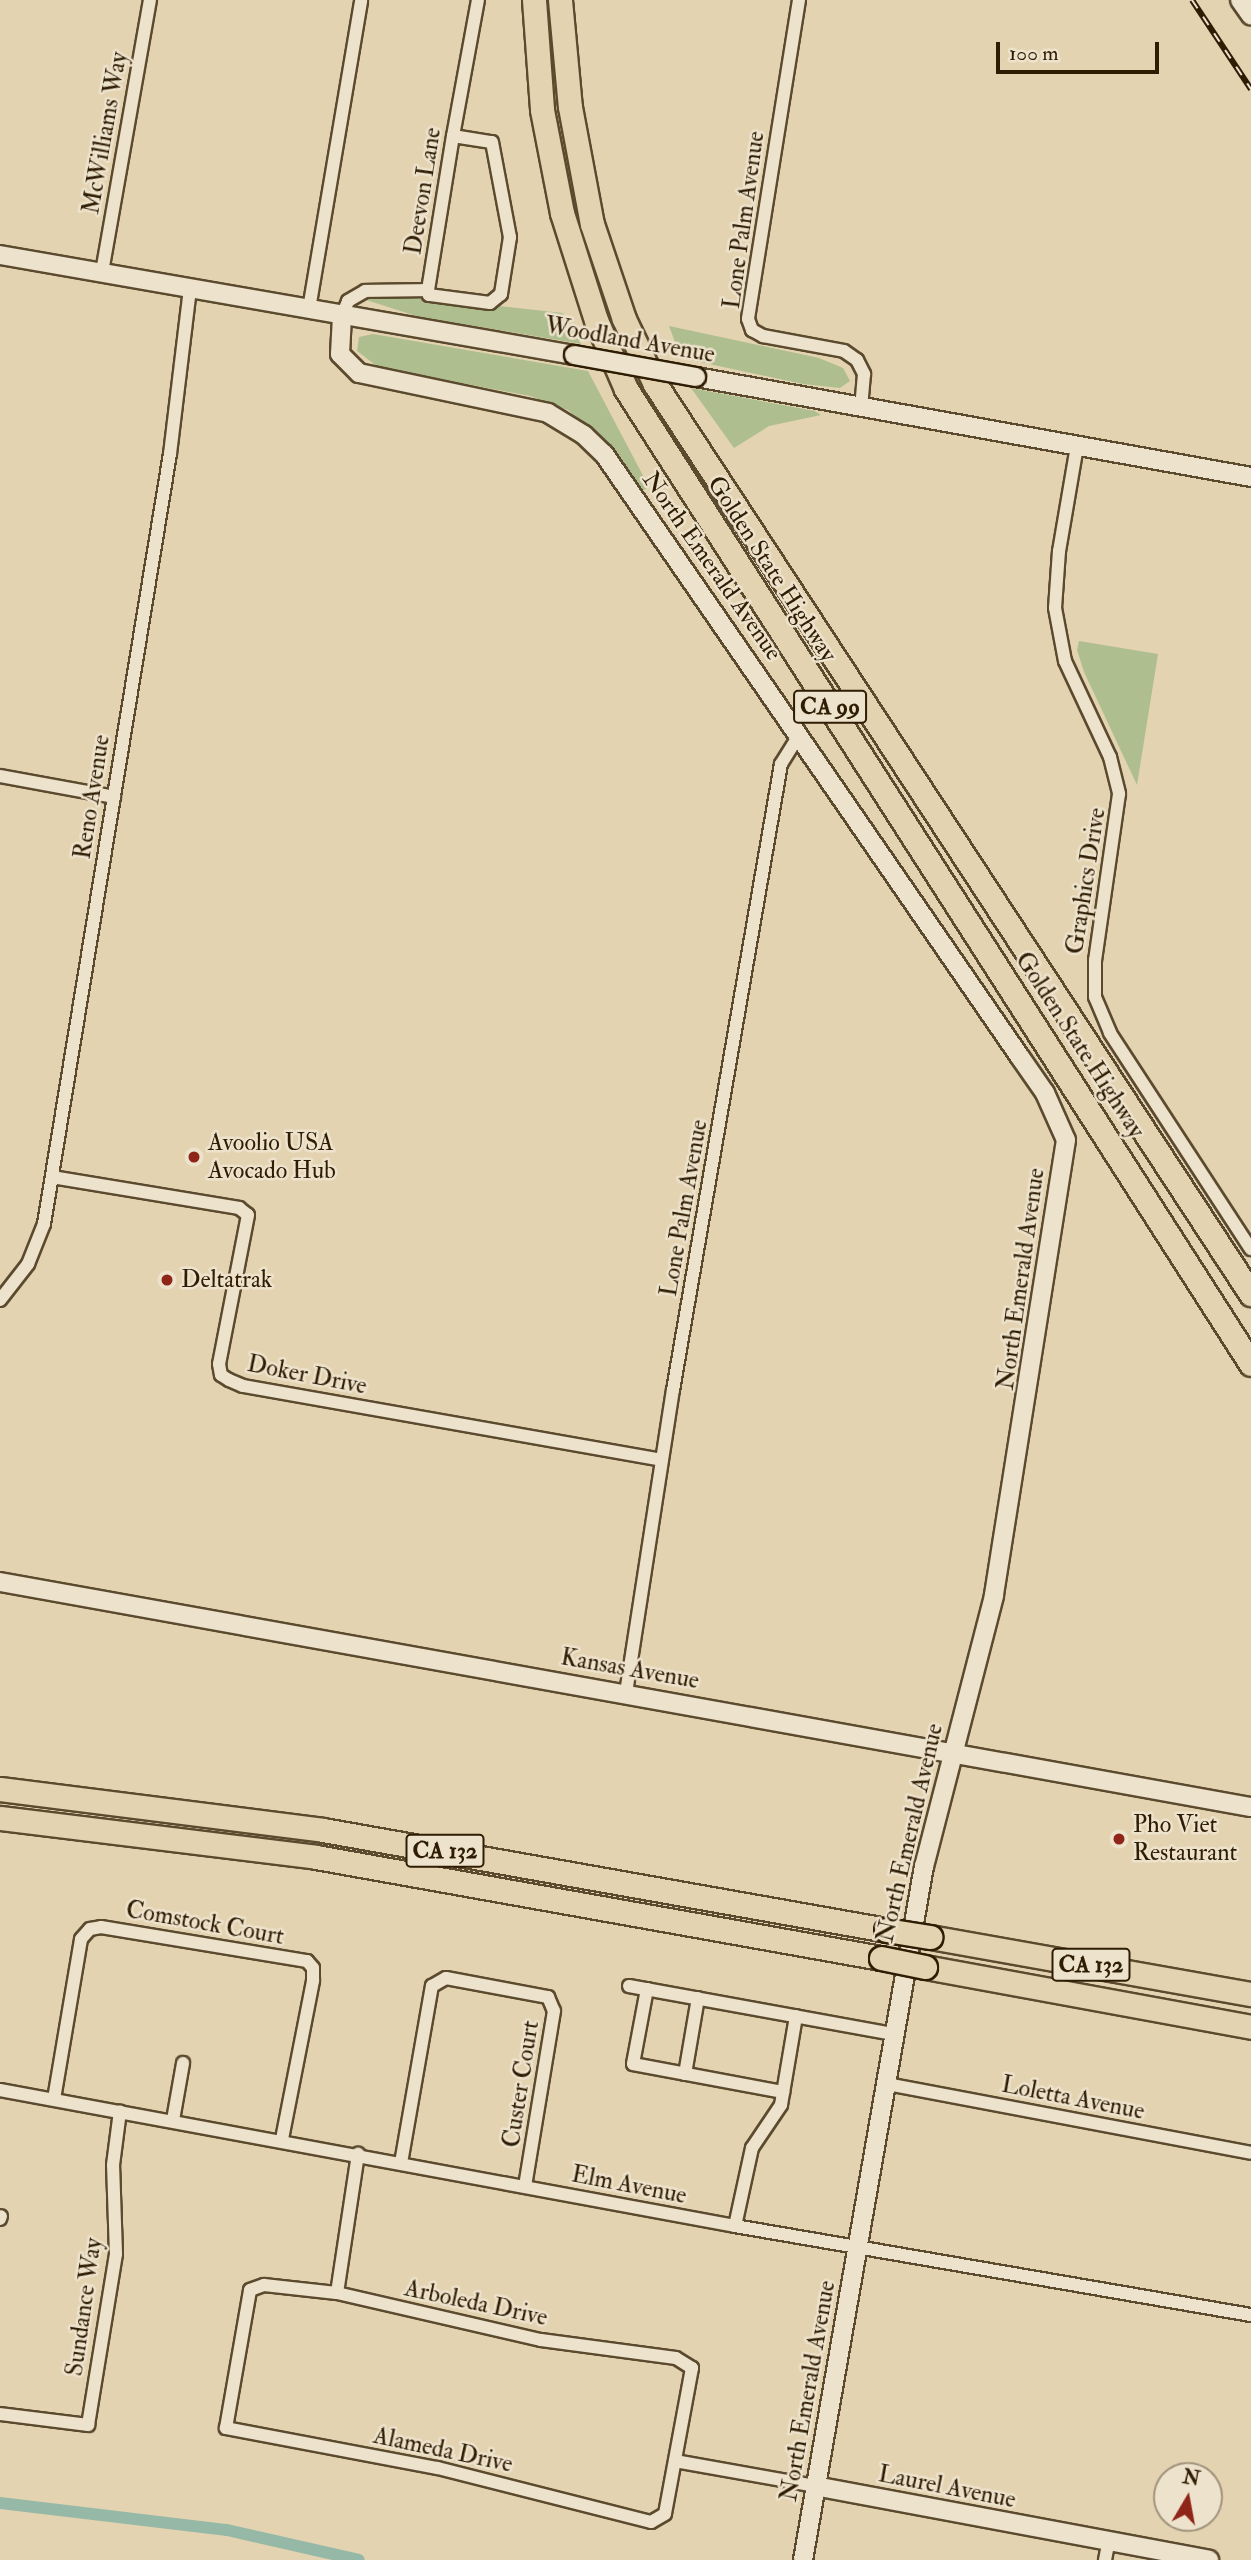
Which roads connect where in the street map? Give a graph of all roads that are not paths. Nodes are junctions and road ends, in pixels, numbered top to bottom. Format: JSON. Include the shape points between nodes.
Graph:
{"nodes":[{"id":1,"x":150,"y":0,"type":"edge"},
{"id":2,"x":361,"y":0,"type":"edge"},
{"id":3,"x":478,"y":0,"type":"edge"},
{"id":4,"x":534,"y":0,"type":"edge"},
{"id":5,"x":560,"y":0,"type":"edge"},
{"id":6,"x":799,"y":0,"type":"edge"},
{"id":7,"x":1240,"y":0,"type":"edge"},
{"id":8,"x":1251,"y":16,"type":"edge"},
{"id":9,"x":453,"y":135,"type":"junction"},
{"id":10,"x":0,"y":255,"type":"edge"},
{"id":11,"x":102,"y":272,"type":"junction"},
{"id":12,"x":190,"y":288,"type":"junction"},
{"id":13,"x":428,"y":290,"type":"junction"},
{"id":14,"x":309,"y":309,"type":"junction"},
{"id":15,"x":342,"y":316,"type":"junction"},
{"id":16,"x":861,"y":407,"type":"junction"},
{"id":17,"x":1077,"y":446,"type":"junction"},
{"id":18,"x":1251,"y":477,"type":"edge"},
{"id":19,"x":799,"y":735,"type":"junction"},
{"id":20,"x":0,"y":776,"type":"edge"},
{"id":21,"x":114,"y":797,"type":"junction"},
{"id":22,"x":52,"y":1177,"type":"junction"},
{"id":23,"x":1251,"y":1249,"type":"edge"},
{"id":24,"x":1251,"y":1293,"type":"edge"},
{"id":25,"x":0,"y":1300,"type":"edge"},
{"id":26,"x":1219,"y":1317,"type":"junction"},
{"id":27,"x":1251,"y":1364,"type":"edge"},
{"id":28,"x":1251,"y":1379,"type":"edge"},
{"id":29,"x":662,"y":1460,"type":"junction"},
{"id":30,"x":0,"y":1582,"type":"edge"},
{"id":31,"x":626,"y":1693,"type":"junction"},
{"id":32,"x":956,"y":1752,"type":"junction"},
{"id":33,"x":0,"y":1789,"type":"edge"},
{"id":34,"x":1251,"y":1807,"type":"edge"},
{"id":35,"x":0,"y":1818,"type":"edge"},
{"id":36,"x":629,"y":1986,"type":"dead end"},
{"id":37,"x":647,"y":1989,"type":"junction"},
{"id":38,"x":1251,"y":1994,"type":"edge"},
{"id":39,"x":1074,"y":1995,"type":"junction"},
{"id":40,"x":698,"y":1998,"type":"junction"},
{"id":41,"x":796,"y":2016,"type":"junction"},
{"id":42,"x":1251,"y":2026,"type":"edge"},
{"id":43,"x":894,"y":2034,"type":"junction"},
{"id":44,"x":1251,"y":2034,"type":"edge"},
{"id":45,"x":183,"y":2063,"type":"dead end"},
{"id":46,"x":685,"y":2074,"type":"junction"},
{"id":47,"x":887,"y":2084,"type":"junction"},
{"id":48,"x":0,"y":2090,"type":"edge"},
{"id":49,"x":783,"y":2092,"type":"junction"},
{"id":50,"x":54,"y":2099,"type":"junction"},
{"id":51,"x":120,"y":2111,"type":"junction"},
{"id":52,"x":173,"y":2120,"type":"junction"},
{"id":53,"x":282,"y":2139,"type":"junction"},
{"id":54,"x":1251,"y":2153,"type":"edge"},
{"id":55,"x":358,"y":2154,"type":"junction"},
{"id":56,"x":401,"y":2163,"type":"junction"},
{"id":57,"x":526,"y":2187,"type":"junction"},
{"id":58,"x":735,"y":2226,"type":"junction"},
{"id":59,"x":860,"y":2245,"type":"junction"},
{"id":60,"x":337,"y":2293,"type":"junction"},
{"id":61,"x":1251,"y":2315,"type":"edge"},
{"id":62,"x":0,"y":2414,"type":"edge"},
{"id":63,"x":226,"y":2428,"type":"joint"},
{"id":64,"x":675,"y":2461,"type":"junction"},
{"id":65,"x":815,"y":2486,"type":"junction"},
{"id":66,"x":1106,"y":2552,"type":"edge"},
{"id":67,"x":803,"y":2560,"type":"edge"},
{"id":68,"x":1209,"y":2560,"type":"edge"}],
"edges":[{"from":1,"to":11,"type":"street","name":"McWilliams Way"},
{"from":2,"to":14,"type":"street"},
{"from":3,"to":9,"type":"street","name":"Deevon Lane"},
{"from":4,"to":26,"type":"highway","name":"Golden State Highway","number":"CA 99","via":[[542,110],[562,213],[596,320],[626,389],[1077,1086]]},
{"from":5,"to":24,"type":"highway","name":"Golden State Highway","number":"CA 99","via":[[570,107],[592,224],[624,319],[655,384]]},
{"from":6,"to":16,"type":"street","name":"Lone Palm Avenue","via":[[748,319],[752,330],[763,337],[844,351],[858,360],[864,374]]},
{"from":7,"to":8,"type":"street"},
{"from":9,"to":13,"type":"street","name":"Deevon Lane"},
{"from":9,"to":13,"type":"street","via":[[492,142],[510,237],[506,275],[501,294],[490,303],[429,295]]},
{"from":10,"to":11,"type":"street","name":"Woodland Avenue"},
{"from":11,"to":12,"type":"street","name":"Woodland Avenue"},
{"from":12,"to":14,"type":"street","name":"Woodland Avenue"},
{"from":12,"to":21,"type":"street","name":"Reno Avenue","via":[[170,454]]},
{"from":13,"to":15,"type":"street","name":"Deevon Lane","via":[[365,290],[348,301]]},
{"from":14,"to":15,"type":"street","name":"Woodland Avenue"},
{"from":15,"to":16,"type":"street","name":"Woodland Avenue","bridge":true},
{"from":15,"to":19,"type":"street","name":"North Emerald Avenue","via":[[340,354],[359,373],[532,408],[561,420],[596,445]]},
{"from":16,"to":17,"type":"street","name":"Woodland Avenue"},
{"from":17,"to":18,"type":"street","name":"Woodland Avenue"},
{"from":17,"to":23,"type":"street","name":"Graphics Drive","via":[[1059,551],[1055,608],[1065,661],[1110,757],[1120,803],[1095,960],[1095,997],[1110,1033]]},
{"from":19,"to":29,"type":"street","name":"Lone Palm Avenue","via":[[781,764]]},
{"from":19,"to":32,"type":"street","name":"North Emerald Avenue","via":[[1045,1093],[1066,1140],[996,1585]]},
{"from":20,"to":21,"type":"street"},
{"from":21,"to":22,"type":"street","name":"Reno Avenue"},
{"from":22,"to":25,"type":"street","name":"Reno Avenue","via":[[36,1250]]},
{"from":22,"to":29,"type":"street","name":"Doker Drive","via":[[239,1208],[248,1215],[219,1364],[221,1375],[236,1383]]},
{"from":26,"to":27,"type":"highway","name":"Golden State Highway","number":"CA 99"},
{"from":26,"to":28,"type":"highway"},
{"from":29,"to":31,"type":"street","name":"Lone Palm Avenue"},
{"from":30,"to":31,"type":"street","name":"Kansas Avenue"},
{"from":31,"to":32,"type":"street","name":"Kansas Avenue"},
{"from":32,"to":34,"type":"street","name":"Kansas Avenue"},
{"from":32,"to":43,"type":"street","name":"North Emerald Avenue","via":[[924,1866]]},
{"from":33,"to":38,"type":"highway","number":"CA 132","bridge":true,"via":[[323,1830]]},
{"from":35,"to":39,"type":"highway","number":"CA 132","bridge":true,"via":[[316,1857]]},
{"from":36,"to":37,"type":"street"},
{"from":37,"to":40,"type":"street"},
{"from":37,"to":46,"type":"street","via":[[633,2064]]},
{"from":39,"to":42,"type":"highway"},
{"from":39,"to":44,"type":"highway","number":"CA 132"},
{"from":40,"to":41,"type":"street"},
{"from":40,"to":46,"type":"street"},
{"from":41,"to":43,"type":"street"},
{"from":41,"to":49,"type":"street"},
{"from":43,"to":47,"type":"street","name":"North Emerald Avenue"},
{"from":45,"to":52,"type":"street"},
{"from":46,"to":49,"type":"street"},
{"from":47,"to":54,"type":"street","name":"Loletta Avenue"},
{"from":47,"to":59,"type":"street","name":"North Emerald Avenue"},
{"from":48,"to":50,"type":"street","name":"Elm Avenue"},
{"from":49,"to":58,"type":"street","via":[[777,2114],[750,2153]]},
{"from":50,"to":51,"type":"street","name":"Elm Avenue"},
{"from":50,"to":53,"type":"street","name":"Comstock Court","via":[[81,1939],[90,1929],[101,1927],[307,1961],[313,1968],[313,1981]]},
{"from":51,"to":52,"type":"street","name":"Elm Avenue"},
{"from":51,"to":62,"type":"street","name":"Sundance Way","via":[[113,2165],[116,2254],[88,2425]]},
{"from":52,"to":53,"type":"street","name":"Elm Avenue"},
{"from":53,"to":55,"type":"street","name":"Elm Avenue"},
{"from":55,"to":56,"type":"street","name":"Elm Avenue"},
{"from":55,"to":60,"type":"street"},
{"from":56,"to":57,"type":"street","name":"Elm Avenue"},
{"from":56,"to":57,"type":"street","name":"Custer Court","via":[[432,1986],[446,1978],[548,1997],[554,2011]]},
{"from":57,"to":58,"type":"street","name":"Elm Avenue"},
{"from":58,"to":59,"type":"street","name":"Elm Avenue"},
{"from":59,"to":61,"type":"street","name":"Elm Avenue"},
{"from":59,"to":65,"type":"street","name":"North Emerald Avenue"},
{"from":60,"to":63,"type":"street","name":"Arboleda Drive","via":[[264,2285],[250,2290]]},
{"from":60,"to":64,"type":"street","name":"Arboleda Drive","via":[[541,2340],[676,2358],[692,2368]]},
{"from":63,"to":64,"type":"street","name":"Alameda Drive","via":[[437,2468],[650,2522],[665,2514]]},
{"from":64,"to":65,"type":"street","name":"Laurel Avenue"},
{"from":65,"to":66,"type":"street","name":"Laurel Avenue"},
{"from":65,"to":67,"type":"street","name":"North Emerald Avenue"},
{"from":66,"to":68,"type":"street","name":"Laurel Avenue"}]}
